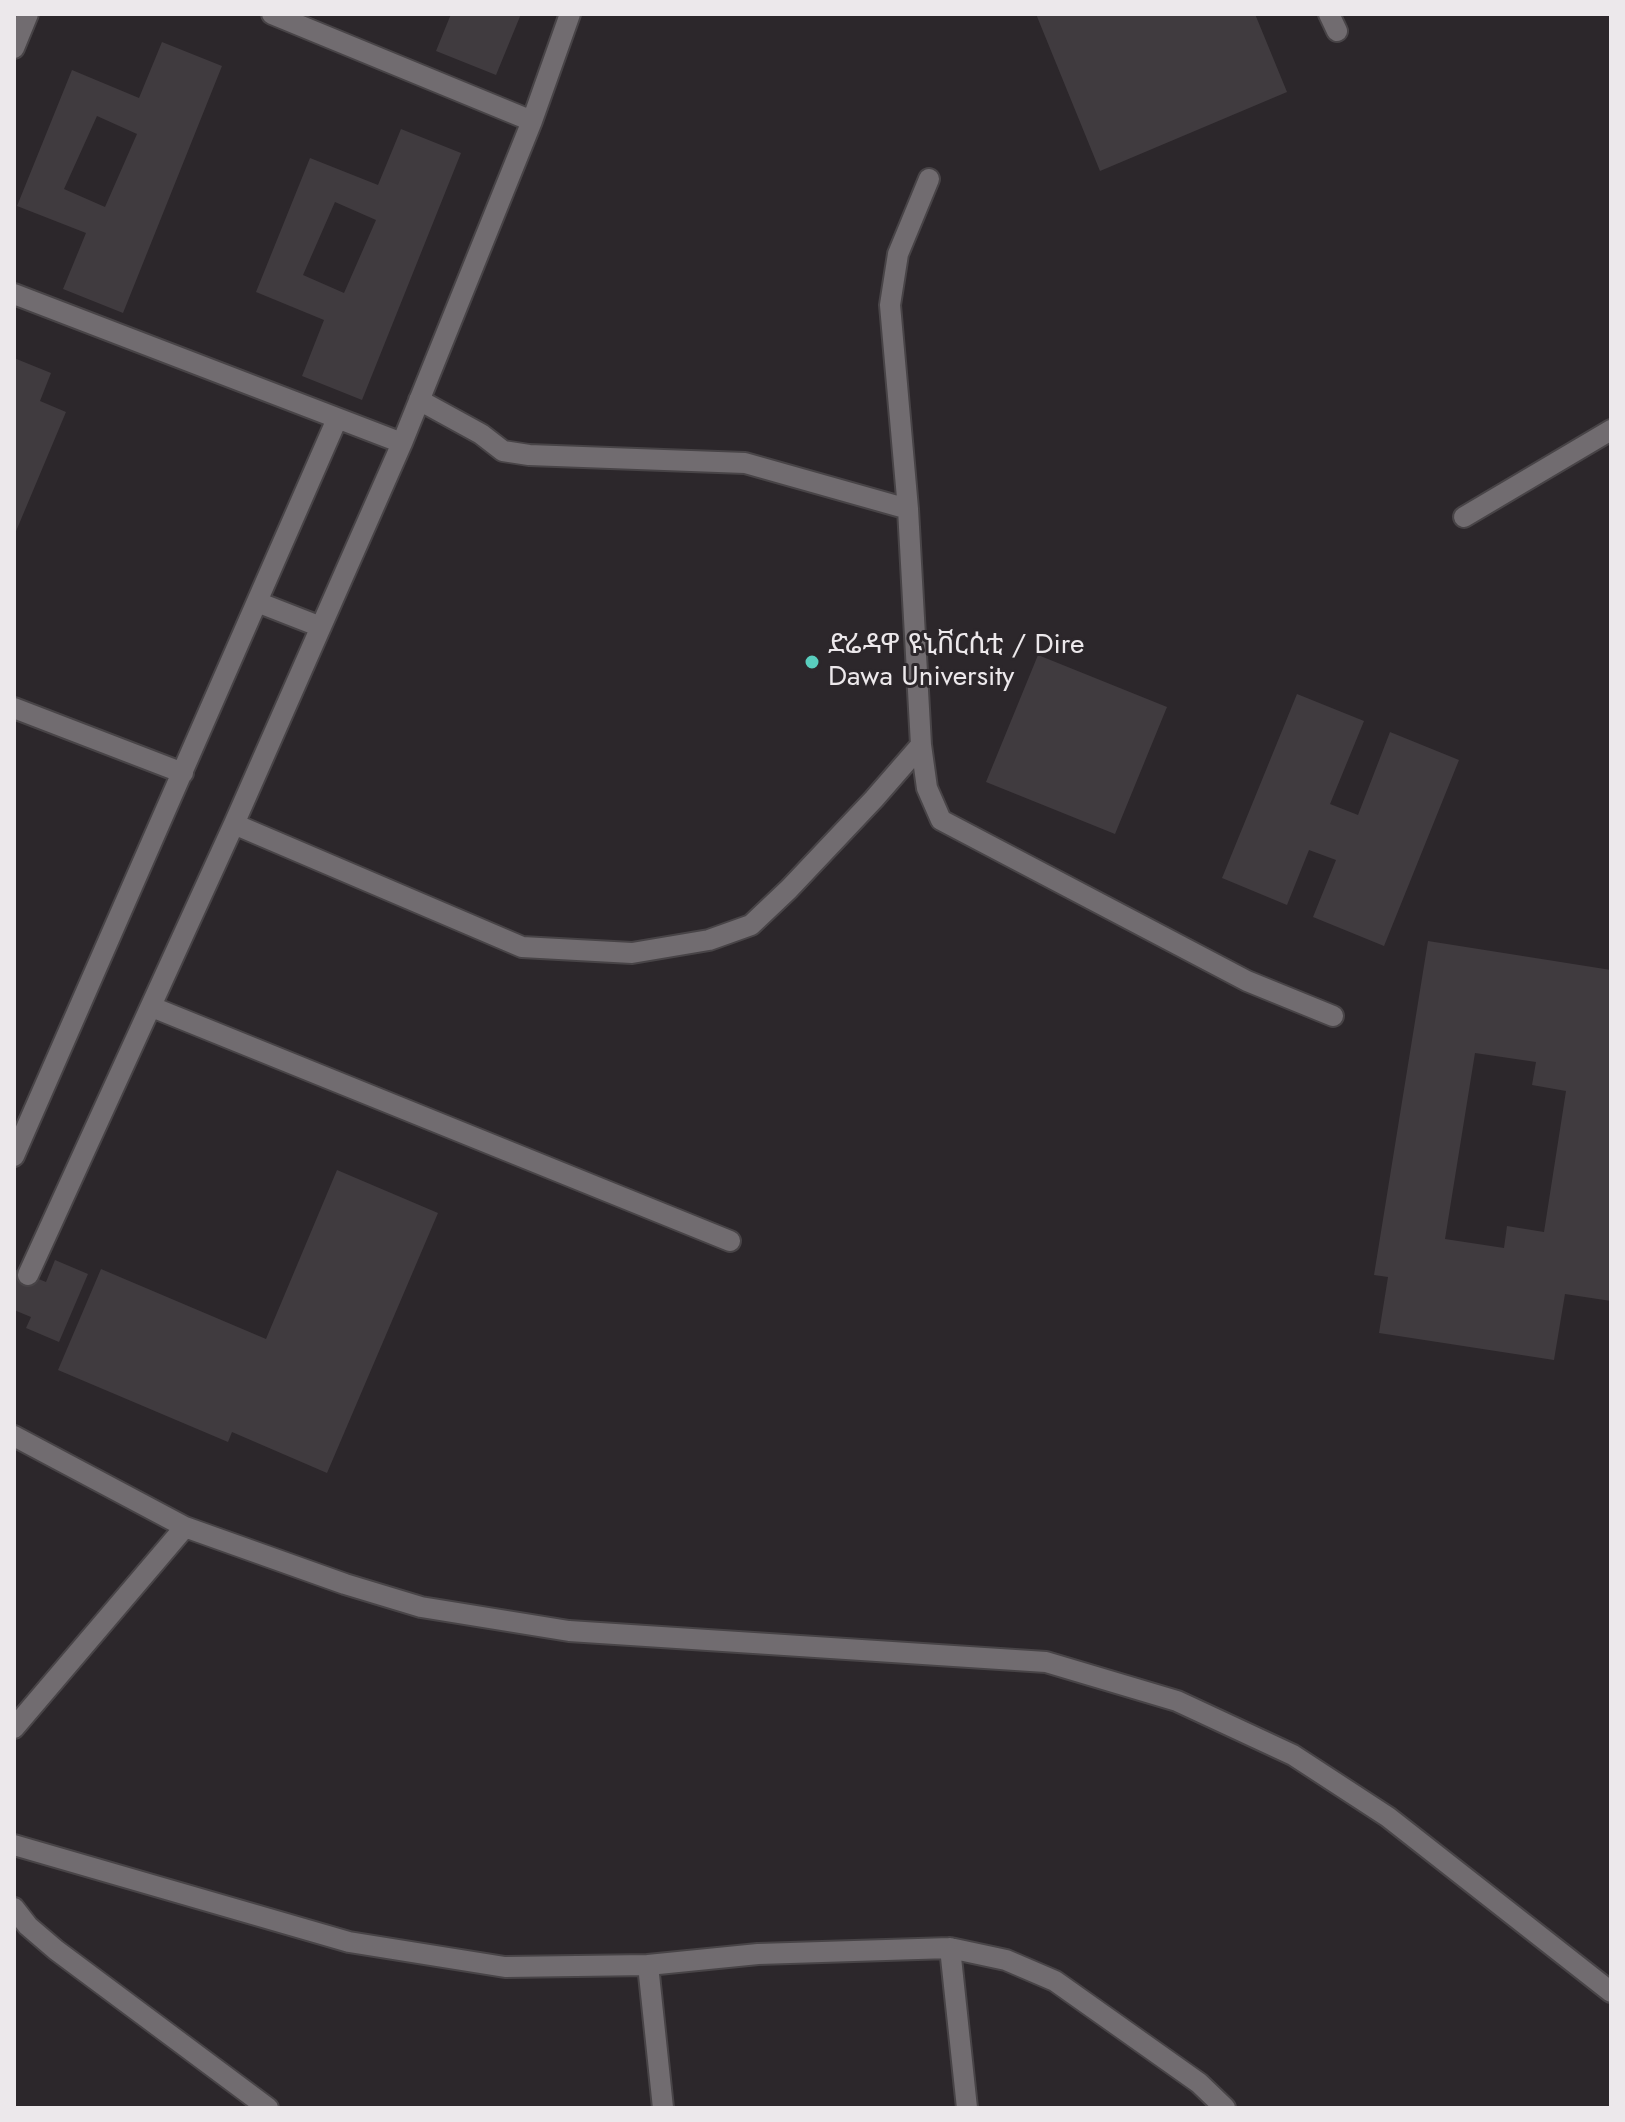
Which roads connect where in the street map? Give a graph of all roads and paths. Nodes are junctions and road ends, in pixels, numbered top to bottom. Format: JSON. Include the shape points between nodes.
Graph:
{"nodes":[{"id":1,"x":28,"y":14,"type":"edge"},
{"id":2,"x":272,"y":14,"type":"edge"},
{"id":3,"x":570,"y":14,"type":"edge"},
{"id":4,"x":14,"y":48,"type":"edge"},
{"id":5,"x":532,"y":121,"type":"junction"},
{"id":6,"x":929,"y":179,"type":"dead end"},
{"id":7,"x":14,"y":294,"type":"edge"},
{"id":8,"x":419,"y":400,"type":"junction"},
{"id":9,"x":337,"y":419,"type":"junction"},
{"id":10,"x":1611,"y":430,"type":"edge"},
{"id":11,"x":402,"y":443,"type":"junction"},
{"id":12,"x":908,"y":509,"type":"junction"},
{"id":13,"x":1464,"y":517,"type":"dead end"},
{"id":14,"x":257,"y":602,"type":"junction"},
{"id":15,"x":321,"y":627,"type":"junction"},
{"id":16,"x":14,"y":708,"type":"edge"},
{"id":17,"x":921,"y":745,"type":"junction"},
{"id":18,"x":183,"y":773,"type":"junction"},
{"id":19,"x":234,"y":824,"type":"junction"},
{"id":20,"x":152,"y":1007,"type":"junction"},
{"id":21,"x":1333,"y":1016,"type":"dead end"},
{"id":22,"x":14,"y":1156,"type":"edge"},
{"id":23,"x":730,"y":1241,"type":"dead end"},
{"id":24,"x":28,"y":1275,"type":"dead end"},
{"id":25,"x":14,"y":1436,"type":"edge"},
{"id":26,"x":185,"y":1527,"type":"junction"},
{"id":27,"x":14,"y":1728,"type":"edge"},
{"id":28,"x":14,"y":1845,"type":"edge"},
{"id":29,"x":14,"y":1908,"type":"edge"},
{"id":30,"x":950,"y":1948,"type":"junction"},
{"id":31,"x":648,"y":1965,"type":"junction"},
{"id":32,"x":1611,"y":1992,"type":"edge"},
{"id":33,"x":268,"y":2108,"type":"edge"},
{"id":34,"x":663,"y":2108,"type":"edge"},
{"id":35,"x":967,"y":2108,"type":"edge"},
{"id":36,"x":1225,"y":2108,"type":"edge"}],
"edges":[{"from":1,"to":4,"type":"street"},
{"from":2,"to":5,"type":"street"},
{"from":3,"to":5,"type":"street"},
{"from":5,"to":8,"type":"street"},
{"from":6,"to":12,"type":"street","via":[[898,254],[890,305]]},
{"from":7,"to":9,"type":"street"},
{"from":8,"to":11,"type":"street"},
{"from":8,"to":12,"type":"street","via":[[503,451],[745,463]]},
{"from":9,"to":11,"type":"street"},
{"from":9,"to":14,"type":"street"},
{"from":10,"to":13,"type":"street"},
{"from":11,"to":15,"type":"street"},
{"from":12,"to":17,"type":"street"},
{"from":14,"to":15,"type":"street"},
{"from":14,"to":18,"type":"street"},
{"from":15,"to":19,"type":"street"},
{"from":16,"to":18,"type":"street"},
{"from":17,"to":19,"type":"street","via":[[751,925],[709,940],[632,953],[522,947]]},
{"from":17,"to":21,"type":"street","via":[[927,788],[941,820],[1247,981]]},
{"from":18,"to":22,"type":"street"},
{"from":19,"to":20,"type":"street"},
{"from":20,"to":23,"type":"street"},
{"from":20,"to":24,"type":"street"},
{"from":25,"to":26,"type":"street"},
{"from":26,"to":27,"type":"street"},
{"from":26,"to":32,"type":"street","via":[[421,1607],[569,1631],[1046,1662],[1177,1701],[1293,1755],[1388,1817]]},
{"from":28,"to":31,"type":"street","via":[[349,1942],[505,1967]]},
{"from":29,"to":33,"type":"street","via":[[56,1950]]},
{"from":30,"to":31,"type":"street","via":[[758,1954]]},
{"from":30,"to":35,"type":"street"},
{"from":30,"to":36,"type":"street","via":[[1006,1960],[1055,1981],[1199,2083]]},
{"from":31,"to":34,"type":"street"}]}
